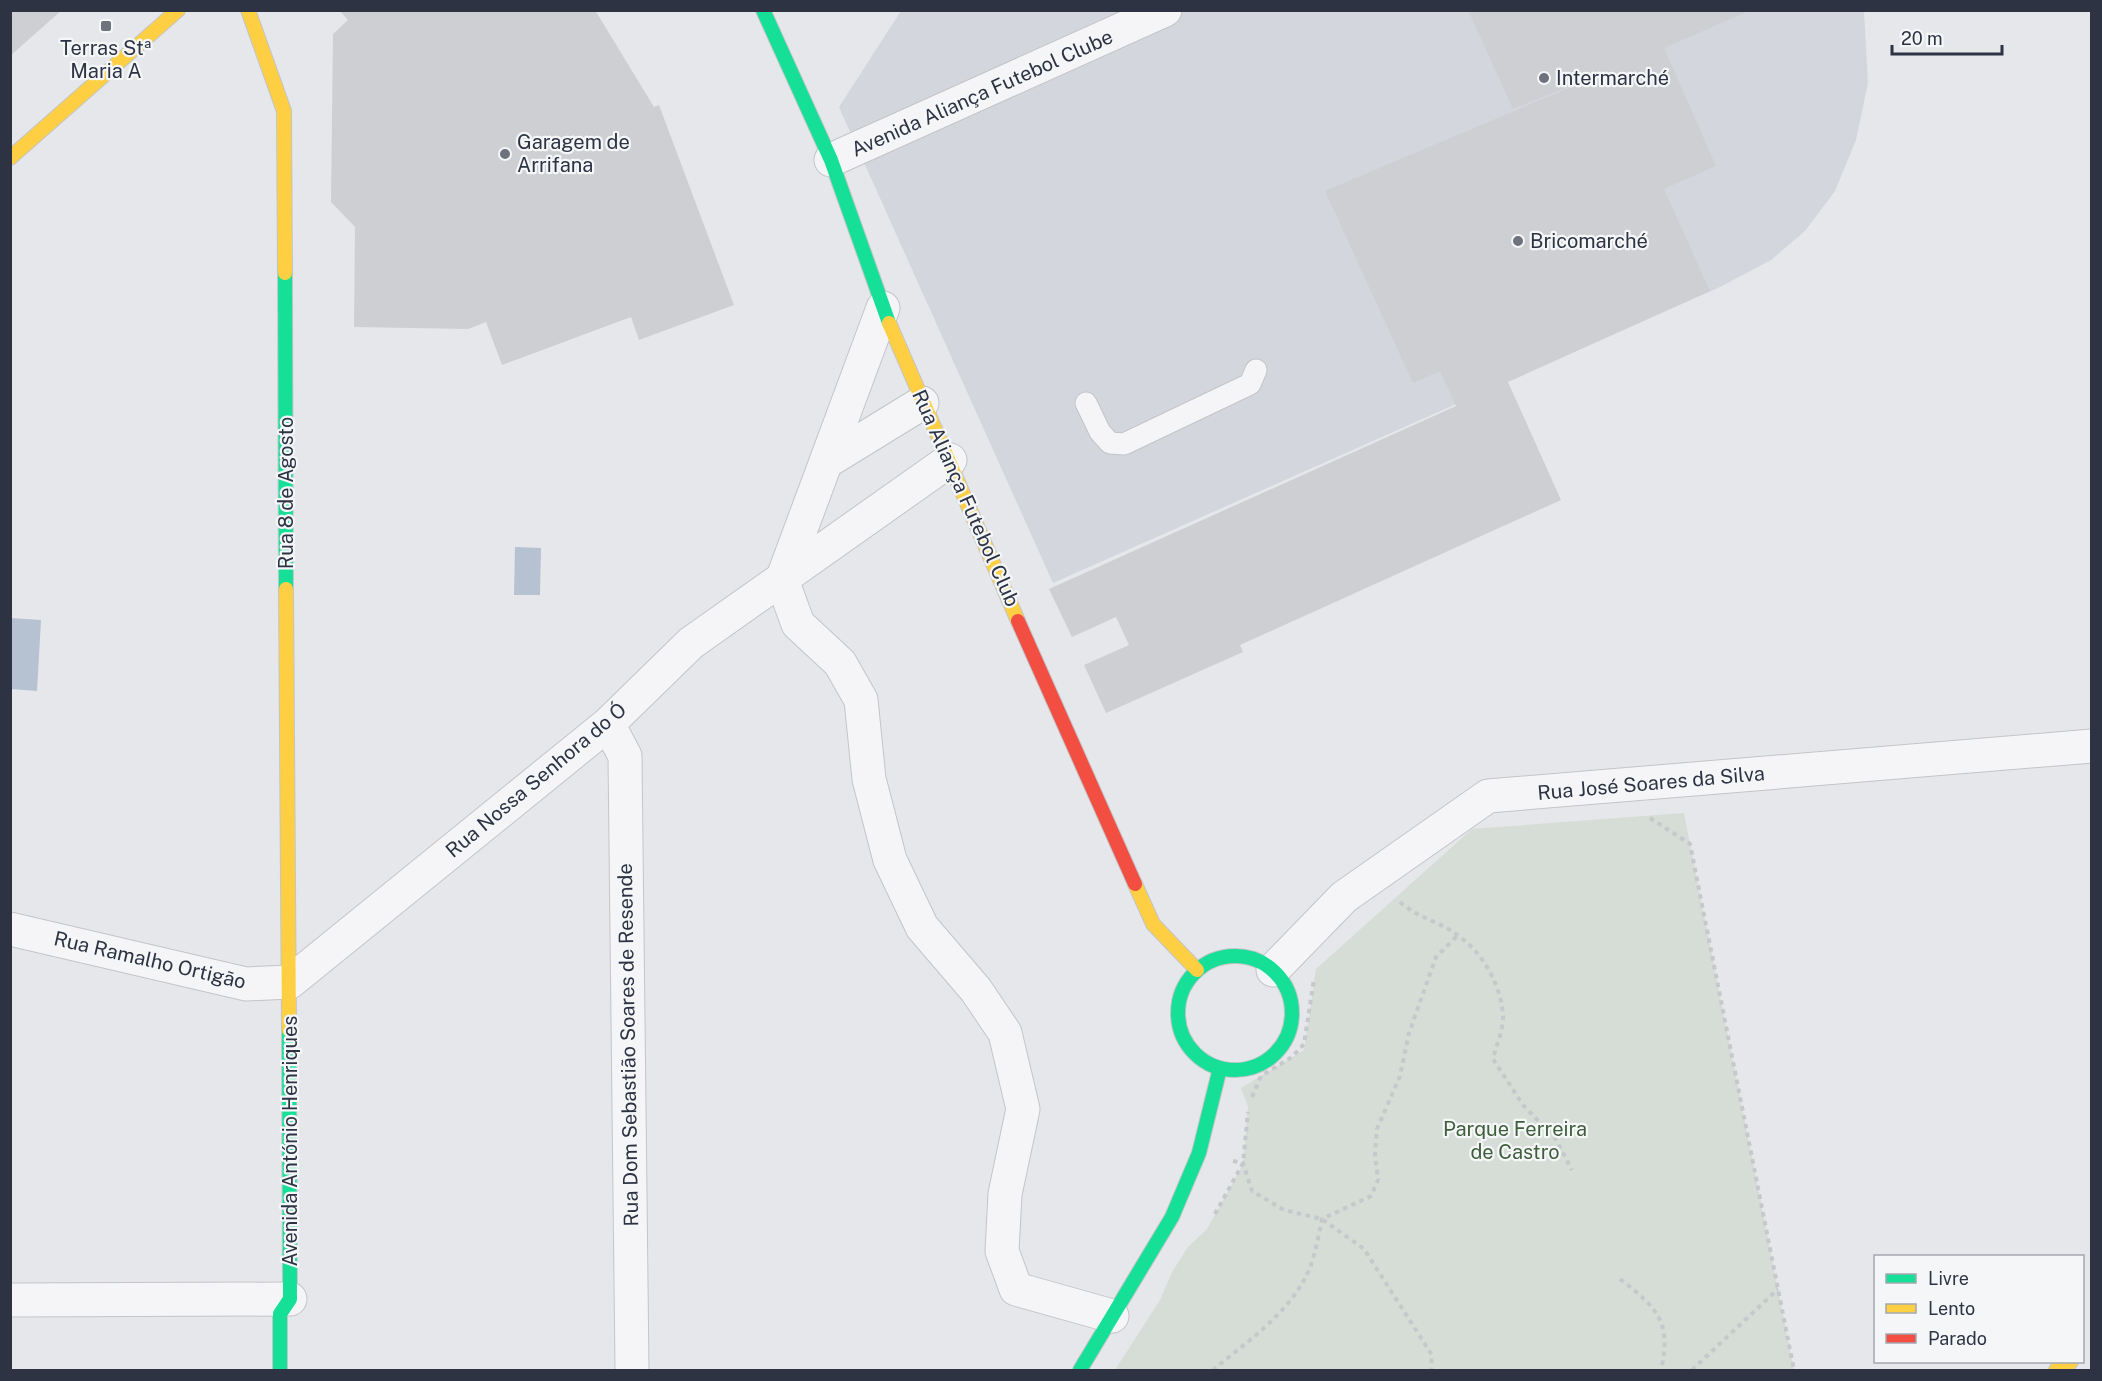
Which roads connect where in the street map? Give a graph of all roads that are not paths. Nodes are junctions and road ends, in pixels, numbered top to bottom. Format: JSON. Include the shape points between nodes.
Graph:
{"nodes":[{"id":1,"x":178,"y":10,"type":"edge"},
{"id":2,"x":248,"y":10,"type":"edge"},
{"id":3,"x":763,"y":10,"type":"edge"},
{"id":4,"x":1165,"y":10,"type":"edge"},
{"id":5,"x":10,"y":158,"type":"edge"},
{"id":6,"x":831,"y":160,"type":"junction"},
{"id":7,"x":883,"y":308,"type":"junction"},
{"id":8,"x":1256,"y":370,"type":"dead end"},
{"id":9,"x":922,"y":403,"type":"junction"},
{"id":10,"x":1086,"y":403,"type":"dead end"},
{"id":11,"x":950,"y":460,"type":"junction"},
{"id":12,"x":826,"y":462,"type":"junction"},
{"id":13,"x":782,"y":580,"type":"junction"},
{"id":14,"x":609,"y":724,"type":"junction"},
{"id":15,"x":2091,"y":746,"type":"edge"},
{"id":16,"x":10,"y":929,"type":"edge"},
{"id":17,"x":1197,"y":970,"type":"junction"},
{"id":18,"x":1273,"y":970,"type":"junction"},
{"id":19,"x":290,"y":982,"type":"junction"},
{"id":20,"x":1220,"y":1068,"type":"junction"},
{"id":21,"x":10,"y":1300,"type":"edge"},
{"id":22,"x":296,"y":1307,"type":"junction"},
{"id":23,"x":1112,"y":1316,"type":"junction"},
{"id":24,"x":2069,"y":1363,"type":"edge"},
{"id":25,"x":280,"y":1371,"type":"edge"},
{"id":26,"x":632,"y":1371,"type":"edge"},
{"id":27,"x":1080,"y":1371,"type":"edge"},
{"id":28,"x":2056,"y":1371,"type":"edge"}],
"edges":[{"from":1,"to":5,"type":"street"},
{"from":2,"to":19,"type":"street","name":"Rua 8 de Agosto","via":[[284,111]]},
{"from":3,"to":6,"type":"street","name":"Rua Aliança Futebol Club"},
{"from":4,"to":6,"type":"street","name":"Avenida Aliança Futebol Clube"},
{"from":6,"to":7,"type":"street","name":"Rua Aliança Futebol Club"},
{"from":7,"to":9,"type":"street","name":"Rua Aliança Futebol Club"},
{"from":7,"to":12,"type":"street"},
{"from":8,"to":10,"type":"lane","via":[[1250,384],[1124,444],[1110,442],[1100,432]]},
{"from":9,"to":11,"type":"street","name":"Rua Aliança Futebol Club"},
{"from":9,"to":12,"type":"street"},
{"from":11,"to":13,"type":"street","name":"Rua Nossa Senhora do Ó"},
{"from":11,"to":17,"type":"street","name":"Rua Aliança Futebol Club","via":[[1153,924]]},
{"from":12,"to":13,"type":"street"},
{"from":13,"to":14,"type":"street","name":"Rua Nossa Senhora do Ó","via":[[691,643]]},
{"from":13,"to":23,"type":"street","via":[[798,624],[840,663],[861,700],[870,779],[890,860],[922,927],[976,990],[1005,1033],[1023,1109],[1005,1194],[1002,1251],[1016,1289]]},
{"from":14,"to":19,"type":"street","name":"Rua Nossa Senhora do Ó"},
{"from":14,"to":26,"type":"street","name":"Rua Dom Sebastião Soares de Resende","via":[[625,756]]},
{"from":15,"to":18,"type":"street","name":"Rua José Soares da Silva","via":[[1488,796],[1344,897]]},
{"from":16,"to":19,"type":"street","name":"Rua Ramalho Ortigão","via":[[246,984]]},
{"from":17,"to":18,"type":"street","via":[[1228,956],[1259,961]]},
{"from":17,"to":20,"type":"street","via":[[1185,985],[1178,1020],[1192,1050]]},
{"from":18,"to":20,"type":"street","via":[[1292,1002],[1292,1022],[1286,1040],[1258,1066]]},
{"from":19,"to":22,"type":"street","name":"Avenida António Henriques"},
{"from":20,"to":23,"type":"street","via":[[1199,1153],[1172,1217]]},
{"from":21,"to":22,"type":"street"},
{"from":22,"to":25,"type":"street","name":"Avenida António Henriques","via":[[280,1314]]},
{"from":23,"to":27,"type":"street"},
{"from":24,"to":28,"type":"street"}]}
